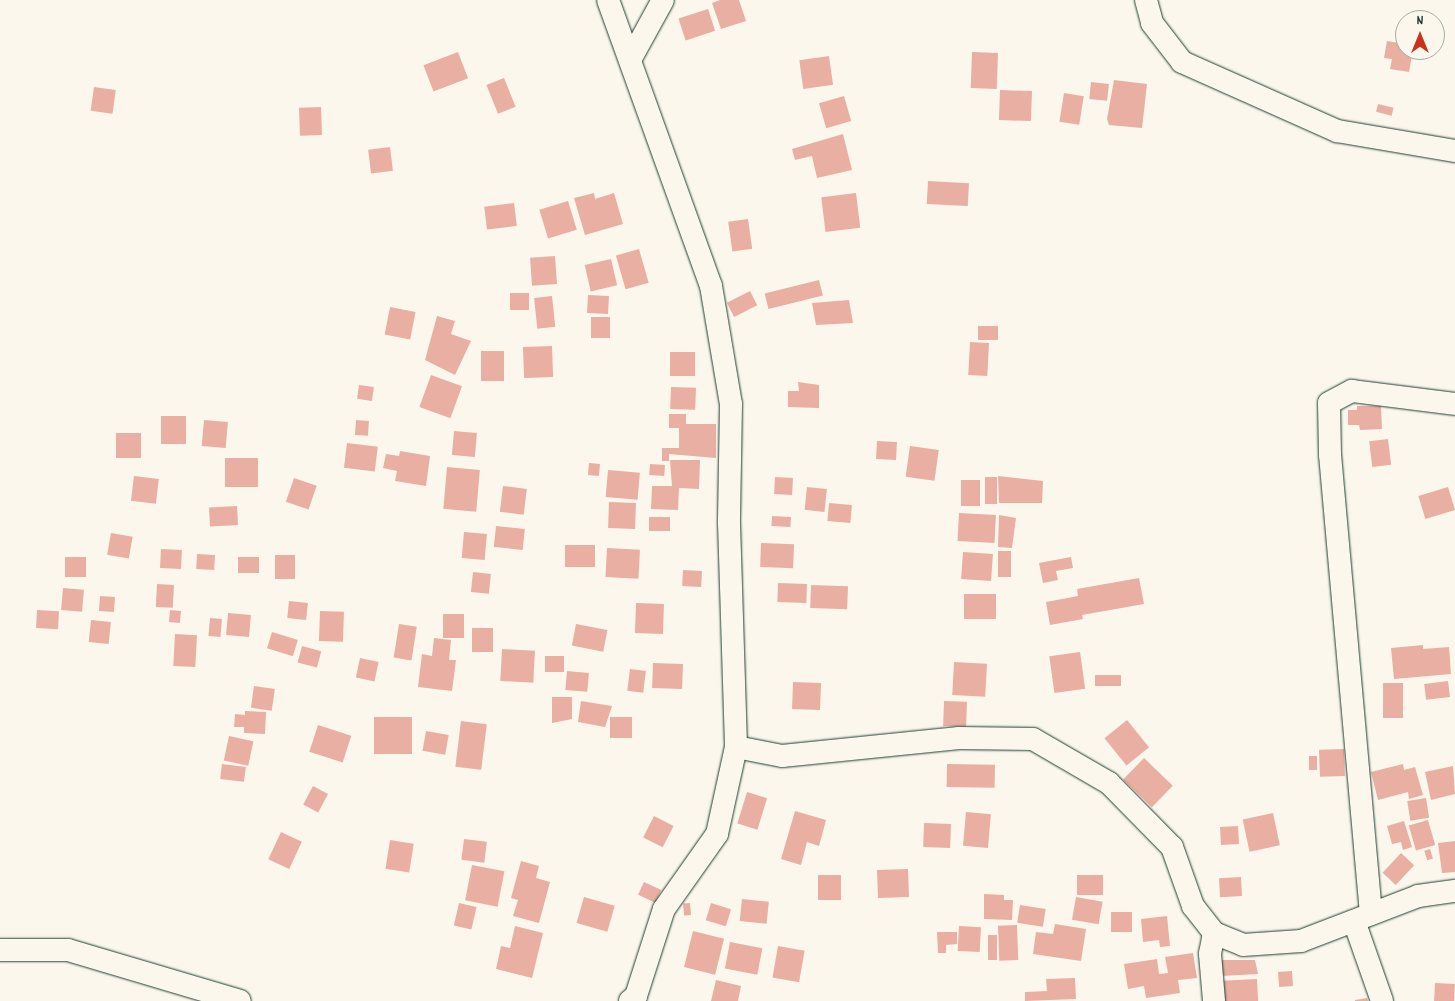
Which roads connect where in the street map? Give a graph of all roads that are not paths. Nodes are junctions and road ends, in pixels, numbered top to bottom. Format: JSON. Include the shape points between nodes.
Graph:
{"nodes":[{"id":1,"x":608,"y":0,"type":"edge"},
{"id":2,"x":663,"y":0,"type":"edge"},
{"id":3,"x":1146,"y":0,"type":"edge"},
{"id":4,"x":630,"y":60,"type":"junction"},
{"id":5,"x":1455,"y":151,"type":"edge"},
{"id":6,"x":1455,"y":404,"type":"edge"},
{"id":7,"x":736,"y":746,"type":"junction"},
{"id":8,"x":1455,"y":891,"type":"edge"},
{"id":9,"x":1362,"y":917,"type":"junction"},
{"id":10,"x":1214,"y":933,"type":"junction"},
{"id":11,"x":0,"y":950,"type":"edge"},
{"id":12,"x":639,"y":999,"type":"edge"},
{"id":13,"x":240,"y":1001,"type":"edge"},
{"id":14,"x":1214,"y":1001,"type":"edge"},
{"id":15,"x":1382,"y":1001,"type":"edge"}],
"edges":[{"from":1,"to":4,"type":"street"},
{"from":2,"to":4,"type":"street"},
{"from":3,"to":5,"type":"street","via":[[1152,23],[1182,62],[1337,131]]},
{"from":4,"to":7,"type":"street","via":[[711,286],[731,404],[729,523]]},
{"from":6,"to":9,"type":"street","via":[[1352,391],[1329,403]]},
{"from":7,"to":10,"type":"street","via":[[782,756],[958,738],[1033,738],[1109,783],[1172,847],[1193,906]]},
{"from":7,"to":12,"type":"street","via":[[717,834],[664,908]]},
{"from":8,"to":9,"type":"street","via":[[1418,896]]},
{"from":9,"to":10,"type":"street","via":[[1301,941],[1244,945]]},
{"from":9,"to":15,"type":"street"},
{"from":10,"to":14,"type":"street","via":[[1210,954]]},
{"from":11,"to":13,"type":"street","via":[[68,950]]}]}
